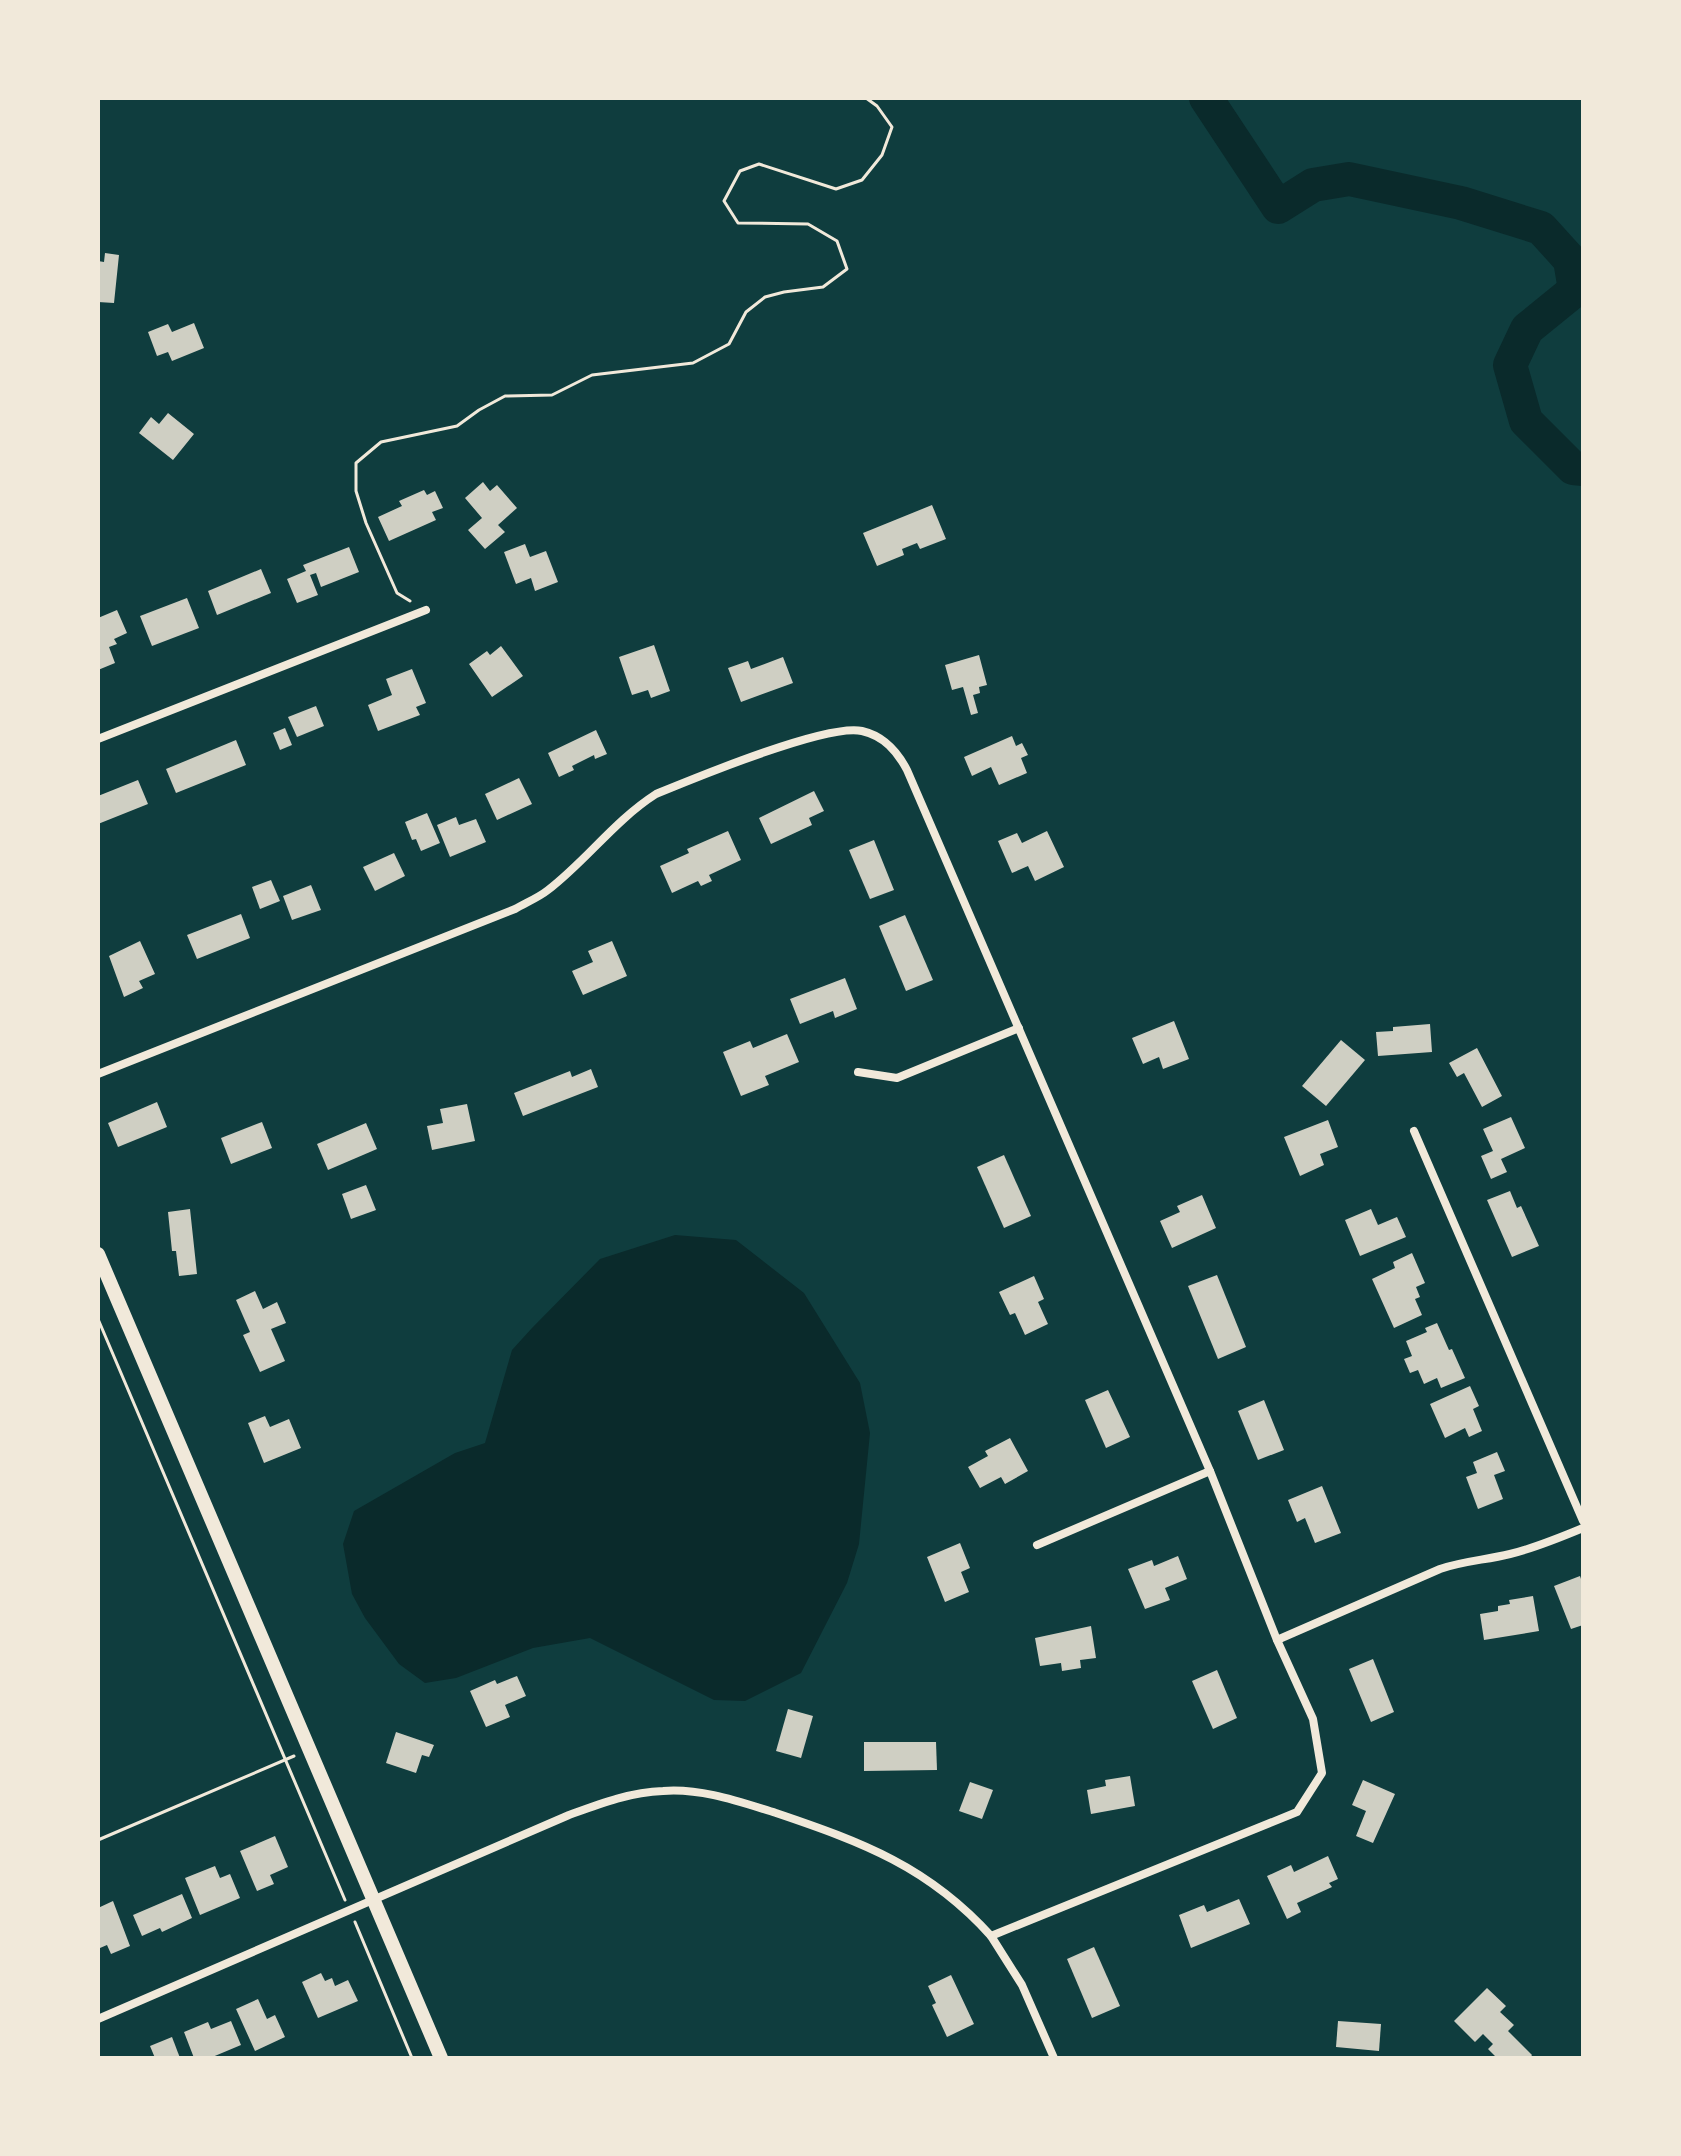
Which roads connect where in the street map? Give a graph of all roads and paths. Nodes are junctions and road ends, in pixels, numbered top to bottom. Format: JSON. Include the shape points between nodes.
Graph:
{"nodes":[{"id":1,"x":866,"y":98,"type":"edge"},
{"id":2,"x":426,"y":610,"type":"joint"},
{"id":3,"x":98,"y":739,"type":"edge"},
{"id":4,"x":1019,"y":1028,"type":"junction"},
{"id":5,"x":858,"y":1072,"type":"dead end"},
{"id":6,"x":98,"y":1074,"type":"edge"},
{"id":7,"x":1414,"y":1131,"type":"dead end"},
{"id":8,"x":98,"y":1254,"type":"edge"},
{"id":9,"x":98,"y":1319,"type":"edge"},
{"id":10,"x":1210,"y":1471,"type":"junction"},
{"id":11,"x":1583,"y":1521,"type":"edge"},
{"id":12,"x":1583,"y":1528,"type":"edge"},
{"id":13,"x":1037,"y":1545,"type":"dead end"},
{"id":14,"x":1277,"y":1640,"type":"junction"},
{"id":15,"x":309,"y":1750,"type":"junction"},
{"id":16,"x":286,"y":1760,"type":"junction"},
{"id":17,"x":98,"y":1840,"type":"edge"},
{"id":18,"x":373,"y":1899,"type":"junction"},
{"id":19,"x":350,"y":1910,"type":"junction"},
{"id":20,"x":991,"y":1936,"type":"junction"},
{"id":21,"x":98,"y":2019,"type":"edge"},
{"id":22,"x":412,"y":2058,"type":"edge"},
{"id":23,"x":441,"y":2058,"type":"edge"},
{"id":24,"x":1054,"y":2058,"type":"edge"}],
"edges":[{"from":1,"to":2,"type":"path","via":[[892,127],[882,155],[862,180],[836,189],[759,164],[740,171],[724,201],[738,223],[808,224],[837,241],[847,269],[823,287],[765,297],[746,312],[729,344],[693,363],[592,375],[552,395],[505,396],[457,426],[381,442],[356,463],[356,491],[391,581],[397,593]]},
{"from":2,"to":3,"type":"street"},
{"from":4,"to":5,"type":"street","via":[[897,1078]]},
{"from":4,"to":6,"type":"street","via":[[899,754],[875,735],[846,729],[656,794],[632,809],[545,893],[515,909]]},
{"from":4,"to":10,"type":"street"},
{"from":7,"to":11,"type":"street"},
{"from":8,"to":15,"type":"street"},
{"from":9,"to":16,"type":"path"},
{"from":10,"to":13,"type":"street"},
{"from":10,"to":14,"type":"street"},
{"from":12,"to":14,"type":"street","via":[[1534,1548],[1440,1569]]},
{"from":14,"to":20,"type":"street","via":[[1313,1719],[1322,1773],[1297,1812]]},
{"from":15,"to":16,"type":"path"},
{"from":15,"to":18,"type":"street"},
{"from":16,"to":17,"type":"path"},
{"from":16,"to":19,"type":"path"},
{"from":18,"to":19,"type":"street"},
{"from":18,"to":20,"type":"street","via":[[569,1815],[636,1794],[675,1791],[730,1798],[892,1857],[931,1881]]},
{"from":18,"to":23,"type":"street"},
{"from":19,"to":21,"type":"street"},
{"from":19,"to":22,"type":"path"},
{"from":20,"to":24,"type":"street","via":[[1022,1985]]}]}
